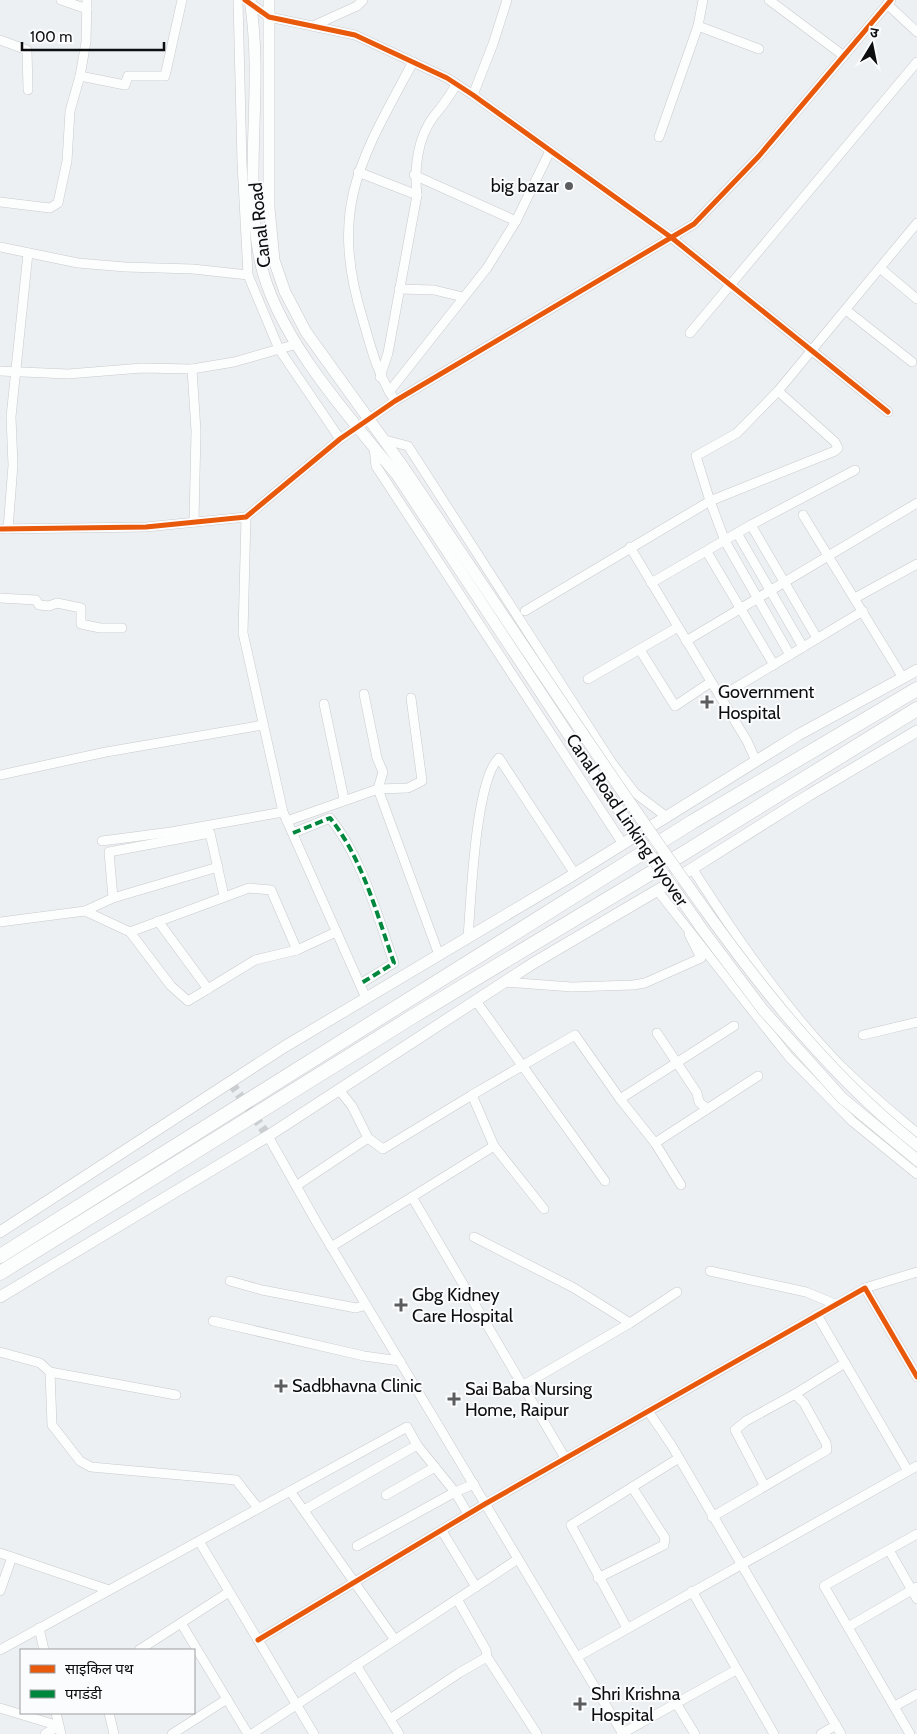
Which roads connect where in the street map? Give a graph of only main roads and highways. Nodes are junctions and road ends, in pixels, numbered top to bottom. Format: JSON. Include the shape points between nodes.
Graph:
{"nodes":[{"id":1,"x":268,"y":0,"type":"edge"},
{"id":2,"x":249,"y":1,"type":"edge"},
{"id":3,"x":385,"y":440,"type":"joint"},
{"id":4,"x":374,"y":448,"type":"joint"},
{"id":5,"x":400,"y":472,"type":"junction"},
{"id":6,"x":917,"y":670,"type":"edge"},
{"id":7,"x":917,"y":689,"type":"edge"},
{"id":8,"x":917,"y":709,"type":"edge"},
{"id":9,"x":917,"y":731,"type":"edge"},
{"id":10,"x":917,"y":1145,"type":"edge"},
{"id":11,"x":917,"y":1160,"type":"edge"},
{"id":12,"x":0,"y":1232,"type":"edge"},
{"id":13,"x":0,"y":1256,"type":"edge"},
{"id":14,"x":0,"y":1273,"type":"edge"},
{"id":15,"x":0,"y":1297,"type":"edge"}],
"edges":[{"from":1,"to":3,"type":"main road","name":"Canal Road","via":[[269,208],[274,260],[306,332]]},
{"from":2,"to":4,"type":"main road","name":"Canal Road","via":[[254,43],[255,210],[260,261],[276,311]]},
{"from":3,"to":5,"type":"main road","name":"Canal Road Linking Flyover"},
{"from":4,"to":5,"type":"main road","name":"Canal Road Linking Flyover"},
{"from":5,"to":10,"type":"main road","name":"Canal Road Linking Flyover","bridge":true,"via":[[712,921],[806,1038],[856,1092]]},
{"from":5,"to":11,"type":"main road","name":"Canal Road Linking Flyover","bridge":true,"via":[[603,787],[762,1010],[842,1098]]},
{"from":6,"to":12,"type":"main road","via":[[798,735],[575,874],[284,1047]]},
{"from":7,"to":13,"type":"highway","via":[[692,822]]},
{"from":8,"to":14,"type":"highway"},
{"from":9,"to":15,"type":"main road","via":[[504,982],[268,1136]]}]}
